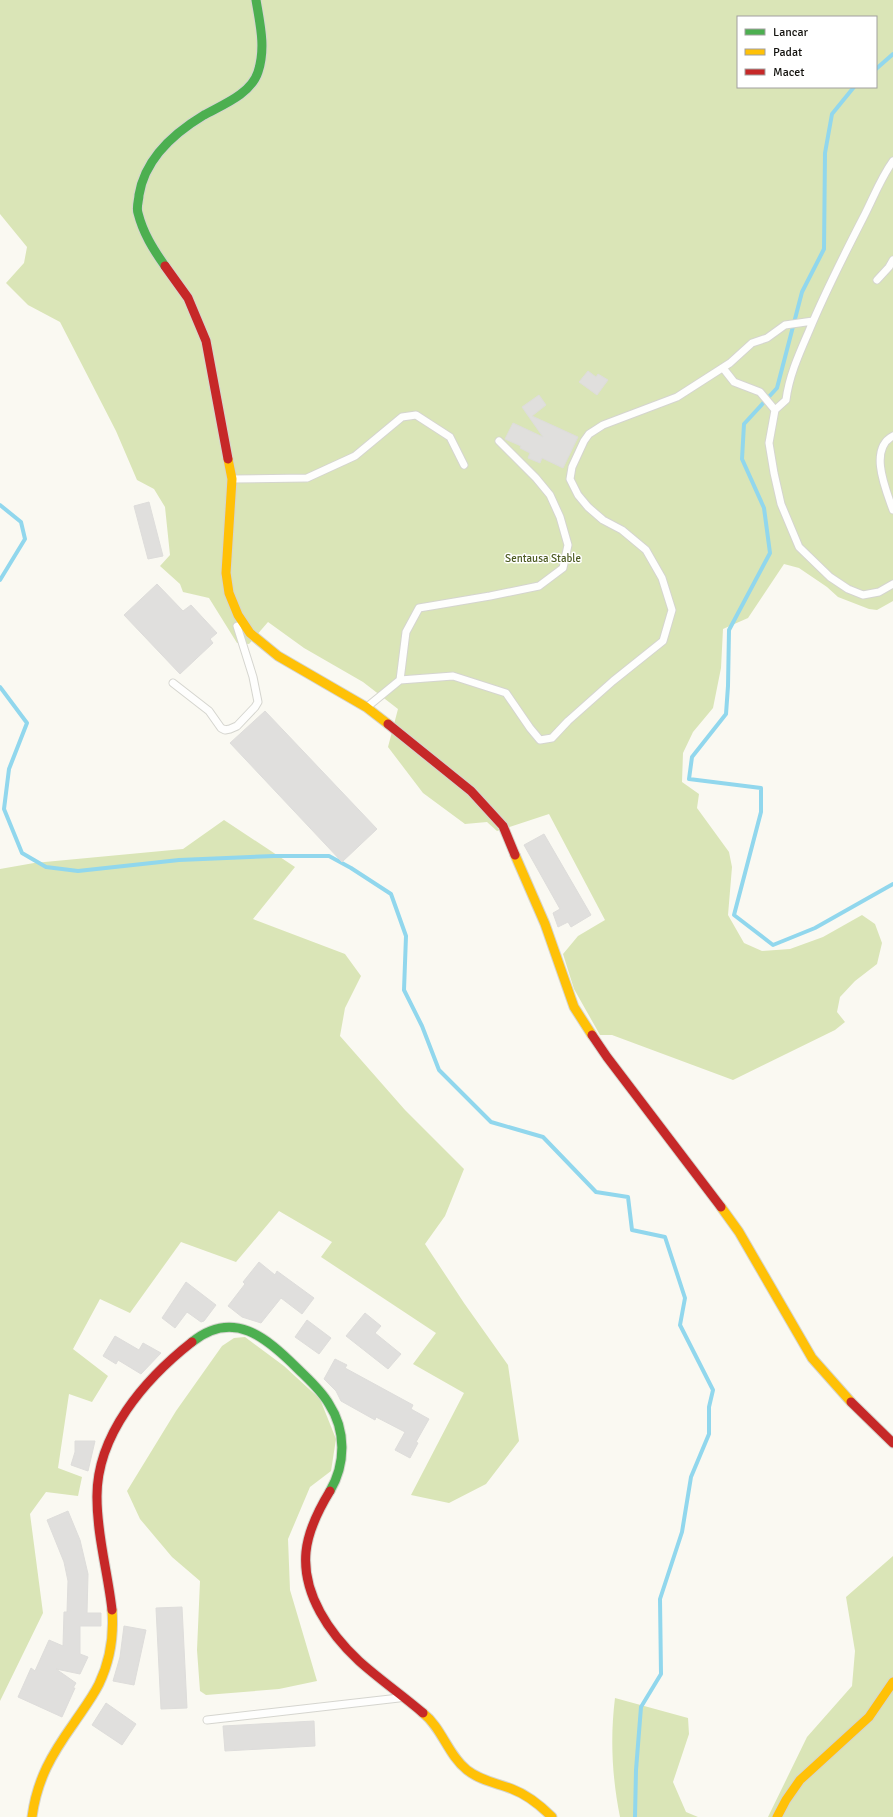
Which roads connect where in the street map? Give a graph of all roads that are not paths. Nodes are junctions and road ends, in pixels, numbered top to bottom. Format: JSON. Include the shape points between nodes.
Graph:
{"nodes":[{"id":1,"x":256,"y":0,"type":"edge"},
{"id":2,"x":892,"y":167,"type":"edge"},
{"id":3,"x":893,"y":260,"type":"edge"},
{"id":4,"x":877,"y":280,"type":"dead end"},
{"id":5,"x":813,"y":321,"type":"junction"},
{"id":6,"x":723,"y":368,"type":"junction"},
{"id":7,"x":773,"y":408,"type":"junction"},
{"id":8,"x":893,"y":436,"type":"edge"},
{"id":9,"x":499,"y":441,"type":"dead end"},
{"id":10,"x":464,"y":465,"type":"dead end"},
{"id":11,"x":232,"y":479,"type":"junction"},
{"id":12,"x":893,"y":510,"type":"edge"},
{"id":13,"x":893,"y":584,"type":"edge"},
{"id":14,"x":234,"y":605,"type":"junction"},
{"id":15,"x":400,"y":680,"type":"junction"},
{"id":16,"x":173,"y":683,"type":"dead end"},
{"id":17,"x":366,"y":707,"type":"junction"},
{"id":18,"x":893,"y":1443,"type":"edge"},
{"id":19,"x":893,"y":1682,"type":"edge"},
{"id":20,"x":405,"y":1698,"type":"junction"},
{"id":21,"x":207,"y":1720,"type":"dead end"},
{"id":22,"x":32,"y":1817,"type":"edge"},
{"id":23,"x":552,"y":1817,"type":"edge"},
{"id":24,"x":777,"y":1817,"type":"edge"}],
"edges":[{"from":1,"to":11,"type":"street","via":[[263,45],[258,73],[239,95],[201,117],[163,145],[149,165],[140,190],[138,210],[148,242],[188,298],[206,341]]},
{"from":2,"to":5,"type":"lane","via":[[884,173]]},
{"from":3,"to":4,"type":"lane"},
{"from":5,"to":6,"type":"lane","via":[[785,325],[767,338],[752,343]]},
{"from":5,"to":7,"type":"lane","via":[[796,360],[786,400]]},
{"from":6,"to":7,"type":"lane","via":[[734,382],[760,392]]},
{"from":6,"to":15,"type":"lane","via":[[677,397],[595,429],[584,441],[572,467],[570,479],[578,495],[603,520],[622,530],[646,550],[662,578],[672,610],[663,642],[612,681],[552,738],[540,740],[506,692],[453,676]]},
{"from":7,"to":13,"type":"lane","via":[[769,443],[774,473],[781,504],[799,547],[830,577],[863,595],[878,592]]},
{"from":8,"to":12,"type":"lane","via":[[882,448],[880,464]]},
{"from":9,"to":15,"type":"lane","via":[[550,495],[568,545],[563,568],[539,586],[420,608],[406,632]]},
{"from":10,"to":11,"type":"lane","via":[[450,436],[416,415],[402,417],[354,456],[307,478]]},
{"from":11,"to":14,"type":"street","via":[[226,573]]},
{"from":14,"to":16,"type":"lane","via":[[234,618],[258,693],[256,707],[237,726],[225,730],[204,707]]},
{"from":14,"to":17,"type":"street","via":[[250,632],[278,656]]},
{"from":15,"to":17,"type":"lane"},
{"from":17,"to":18,"type":"street","via":[[471,791],[503,826],[545,924],[574,1007],[607,1057],[739,1232],[812,1358],[860,1412]]},
{"from":19,"to":24,"type":"street","via":[[869,1717],[800,1780]]},
{"from":20,"to":21,"type":"lane"},
{"from":20,"to":22,"type":"street","via":[[343,1647],[333,1635],[309,1586],[306,1571],[306,1540],[340,1470],[343,1452],[333,1408],[327,1398],[284,1355],[257,1335],[244,1329],[233,1328],[209,1331],[195,1339],[165,1365],[132,1405],[111,1436],[104,1452],[98,1473],[96,1499],[111,1600],[111,1647],[98,1686],[47,1763],[35,1794]]},
{"from":20,"to":23,"type":"street","via":[[436,1726],[454,1755],[470,1773],[480,1780],[522,1793],[534,1800]]}]}
